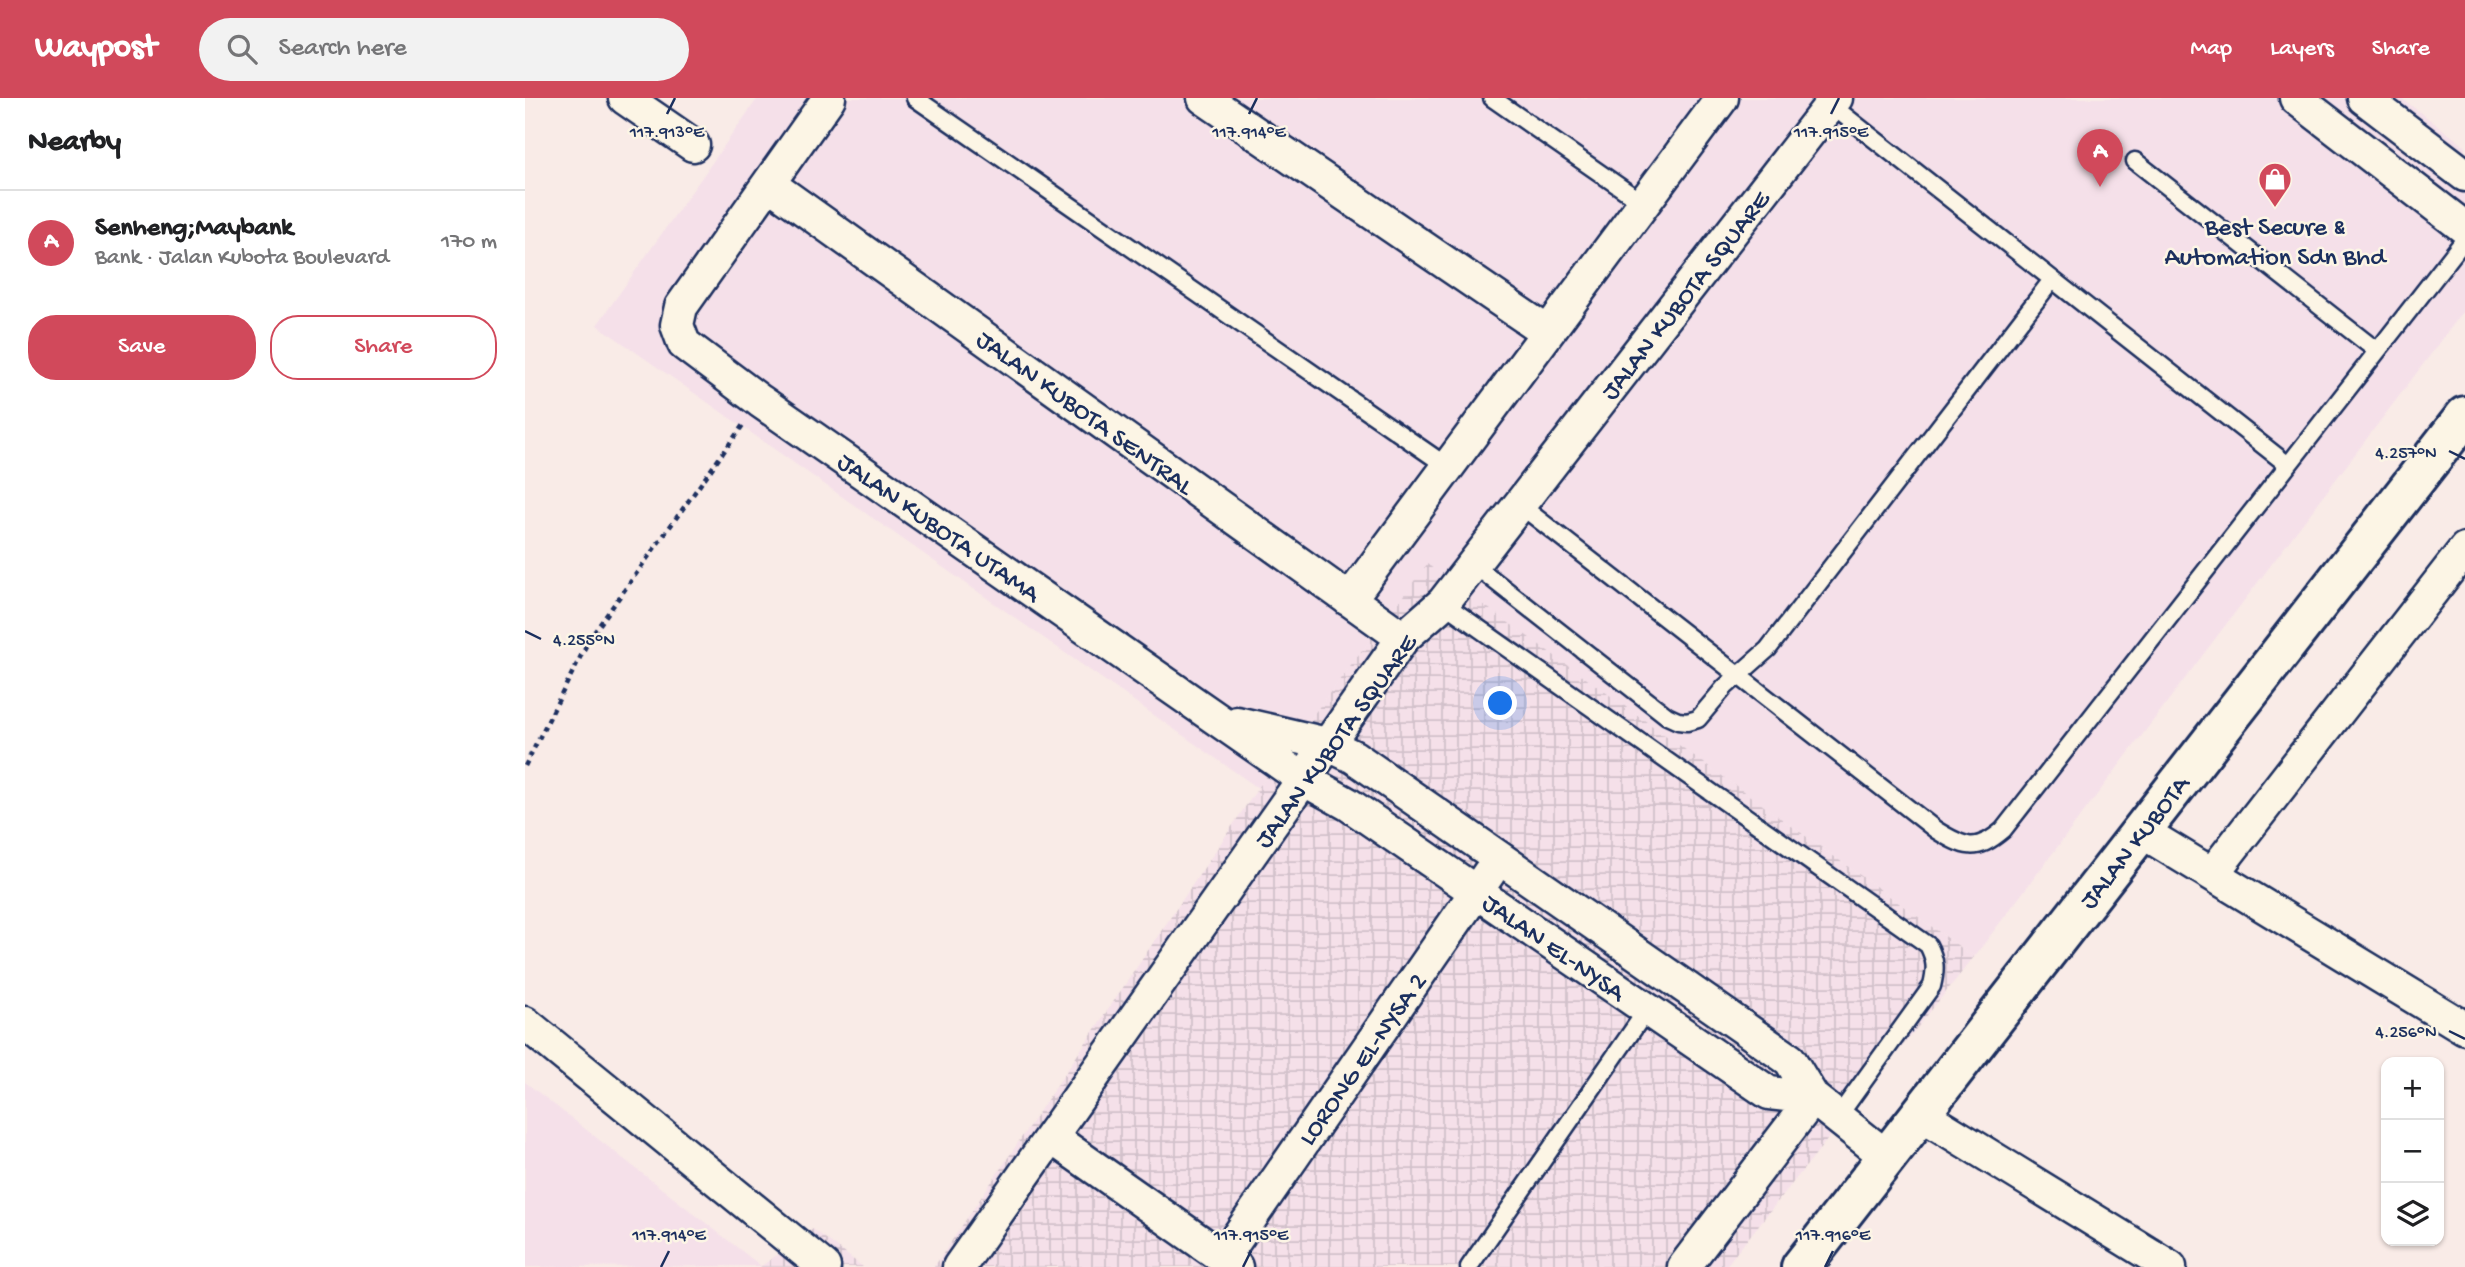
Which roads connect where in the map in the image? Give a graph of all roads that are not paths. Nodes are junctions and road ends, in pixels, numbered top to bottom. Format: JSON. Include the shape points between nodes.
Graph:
{"nodes":[{"id":1,"x":625,"y":98,"type":"edge"},
{"id":2,"x":829,"y":98,"type":"edge"},
{"id":3,"x":915,"y":98,"type":"edge"},
{"id":4,"x":1205,"y":98,"type":"edge"},
{"id":5,"x":1492,"y":98,"type":"edge"},
{"id":6,"x":1722,"y":98,"type":"edge"},
{"id":7,"x":2296,"y":98,"type":"edge"},
{"id":8,"x":2364,"y":98,"type":"edge"},
{"id":9,"x":1833,"y":101,"type":"edge"},
{"id":10,"x":693,"y":145,"type":"dead end"},
{"id":11,"x":2135,"y":161,"type":"dead end"},
{"id":12,"x":2457,"y":169,"type":"edge"},
{"id":13,"x":769,"y":184,"type":"junction"},
{"id":14,"x":2465,"y":193,"type":"edge"},
{"id":15,"x":1643,"y":203,"type":"junction"},
{"id":16,"x":2465,"y":229,"type":"edge"},
{"id":17,"x":2465,"y":239,"type":"edge"},
{"id":18,"x":2052,"y":280,"type":"junction"},
{"id":19,"x":1547,"y":332,"type":"junction"},
{"id":20,"x":2377,"y":351,"type":"junction"},
{"id":21,"x":2465,"y":416,"type":"edge"},
{"id":22,"x":2288,"y":465,"type":"junction"},
{"id":23,"x":1448,"y":467,"type":"junction"},
{"id":24,"x":1520,"y":505,"type":"junction"},
{"id":25,"x":2465,"y":549,"type":"edge"},
{"id":26,"x":1473,"y":564,"type":"junction"},
{"id":27,"x":1349,"y":600,"type":"junction"},
{"id":28,"x":1443,"y":603,"type":"junction"},
{"id":29,"x":1403,"y":638,"type":"junction"},
{"id":30,"x":1738,"y":675,"type":"junction"},
{"id":31,"x":1215,"y":718,"type":"junction"},
{"id":32,"x":1327,"y":744,"type":"junction"},
{"id":33,"x":1303,"y":779,"type":"junction"},
{"id":34,"x":2141,"y":831,"type":"junction"},
{"id":35,"x":1499,"y":858,"type":"junction"},
{"id":36,"x":2212,"y":874,"type":"junction"},
{"id":37,"x":1477,"y":891,"type":"junction"},
{"id":38,"x":1646,"y":1011,"type":"junction"},
{"id":39,"x":525,"y":1023,"type":"edge"},
{"id":40,"x":2465,"y":1028,"type":"edge"},
{"id":41,"x":1813,"y":1098,"type":"junction"},
{"id":42,"x":1921,"y":1114,"type":"junction"},
{"id":43,"x":1837,"y":1118,"type":"junction"},
{"id":44,"x":1051,"y":1137,"type":"junction"},
{"id":45,"x":1887,"y":1157,"type":"junction"},
{"id":46,"x":1229,"y":1263,"type":"edge"},
{"id":47,"x":818,"y":1266,"type":"edge"},
{"id":48,"x":959,"y":1267,"type":"edge"},
{"id":49,"x":1469,"y":1267,"type":"edge"},
{"id":50,"x":1684,"y":1267,"type":"edge"},
{"id":51,"x":1801,"y":1267,"type":"edge"},
{"id":52,"x":2169,"y":1267,"type":"edge"}],
"edges":[{"from":1,"to":10,"type":"street"},
{"from":2,"to":13,"type":"street"},
{"from":3,"to":23,"type":"lane"},
{"from":4,"to":19,"type":"street"},
{"from":5,"to":15,"type":"lane"},
{"from":6,"to":15,"type":"street"},
{"from":7,"to":16,"type":"street"},
{"from":8,"to":12,"type":"street"},
{"from":9,"to":18,"type":"lane"},
{"from":9,"to":24,"type":"street","name":"JALAN KUBOTA SQUARE"},
{"from":11,"to":20,"type":"lane"},
{"from":12,"to":14,"type":"lane"},
{"from":13,"to":27,"type":"street","name":"JALAN KUBOTA SENTRAL"},
{"from":13,"to":31,"type":"street","name":"JALAN KUBOTA UTAMA","via":[[681,307],[677,325],[684,344]]},
{"from":15,"to":19,"type":"street"},
{"from":17,"to":20,"type":"lane"},
{"from":18,"to":22,"type":"lane"},
{"from":18,"to":30,"type":"lane","via":[[1768,649]]},
{"from":19,"to":23,"type":"street"},
{"from":20,"to":22,"type":"lane"},
{"from":21,"to":34,"type":"street","name":"JALAN KUBOTA"},
{"from":22,"to":30,"type":"lane","via":[[2003,830],[1986,844],[1970,846],[1936,830]]},
{"from":23,"to":27,"type":"street"},
{"from":24,"to":26,"type":"street","name":"JALAN KUBOTA SQUARE"},
{"from":24,"to":30,"type":"lane"},
{"from":25,"to":36,"type":"street"},
{"from":26,"to":28,"type":"street","name":"JALAN KUBOTA SQUARE"},
{"from":26,"to":30,"type":"lane","via":[[1678,721],[1698,719]]},
{"from":27,"to":29,"type":"street","name":"JALAN KUBOTA SENTRAL"},
{"from":28,"to":29,"type":"street","name":"JALAN KUBOTA SQUARE"},
{"from":28,"to":43,"type":"lane","via":[[1928,945],[1935,958],[1932,986]]},
{"from":29,"to":32,"type":"street","name":"JALAN KUBOTA SQUARE"},
{"from":31,"to":32,"type":"street","name":"JALAN KUBOTA UTAMA"},
{"from":31,"to":33,"type":"street","name":"JALAN KUBOTA UTAMA"},
{"from":32,"to":33,"type":"street","name":"JALAN KUBOTA SQUARE"},
{"from":32,"to":35,"type":"street","name":"JALAN EL-NYSA","via":[[1354,757]]},
{"from":33,"to":37,"type":"street","name":"JALAN EL-NYSA"},
{"from":33,"to":44,"type":"street","name":"JALAN KUBOTA SQUARE"},
{"from":34,"to":36,"type":"street"},
{"from":34,"to":42,"type":"street","name":"JALAN KUBOTA"},
{"from":35,"to":37,"type":"street","name":"LORONG EL-NYSA 2"},
{"from":35,"to":41,"type":"street","name":"JALAN EL-NYSA","via":[[1790,1060]]},
{"from":36,"to":40,"type":"street"},
{"from":37,"to":38,"type":"street","name":"JALAN EL-NYSA"},
{"from":37,"to":46,"type":"street","name":"LORONG EL-NYSA 2"},
{"from":38,"to":41,"type":"street","name":"JALAN EL-NYSA","via":[[1769,1093]]},
{"from":38,"to":49,"type":"lane"},
{"from":39,"to":47,"type":"street"},
{"from":41,"to":43,"type":"street","name":"JALAN EL-NYSA"},
{"from":41,"to":50,"type":"street"},
{"from":42,"to":45,"type":"street","name":"JALAN KUBOTA"},
{"from":42,"to":52,"type":"street"},
{"from":43,"to":45,"type":"street","name":"JALAN EL-NYSA"},
{"from":44,"to":46,"type":"street"},
{"from":44,"to":48,"type":"street","name":"JALAN KUBOTA SQUARE"},
{"from":45,"to":51,"type":"street","name":"JALAN KUBOTA"}]}
